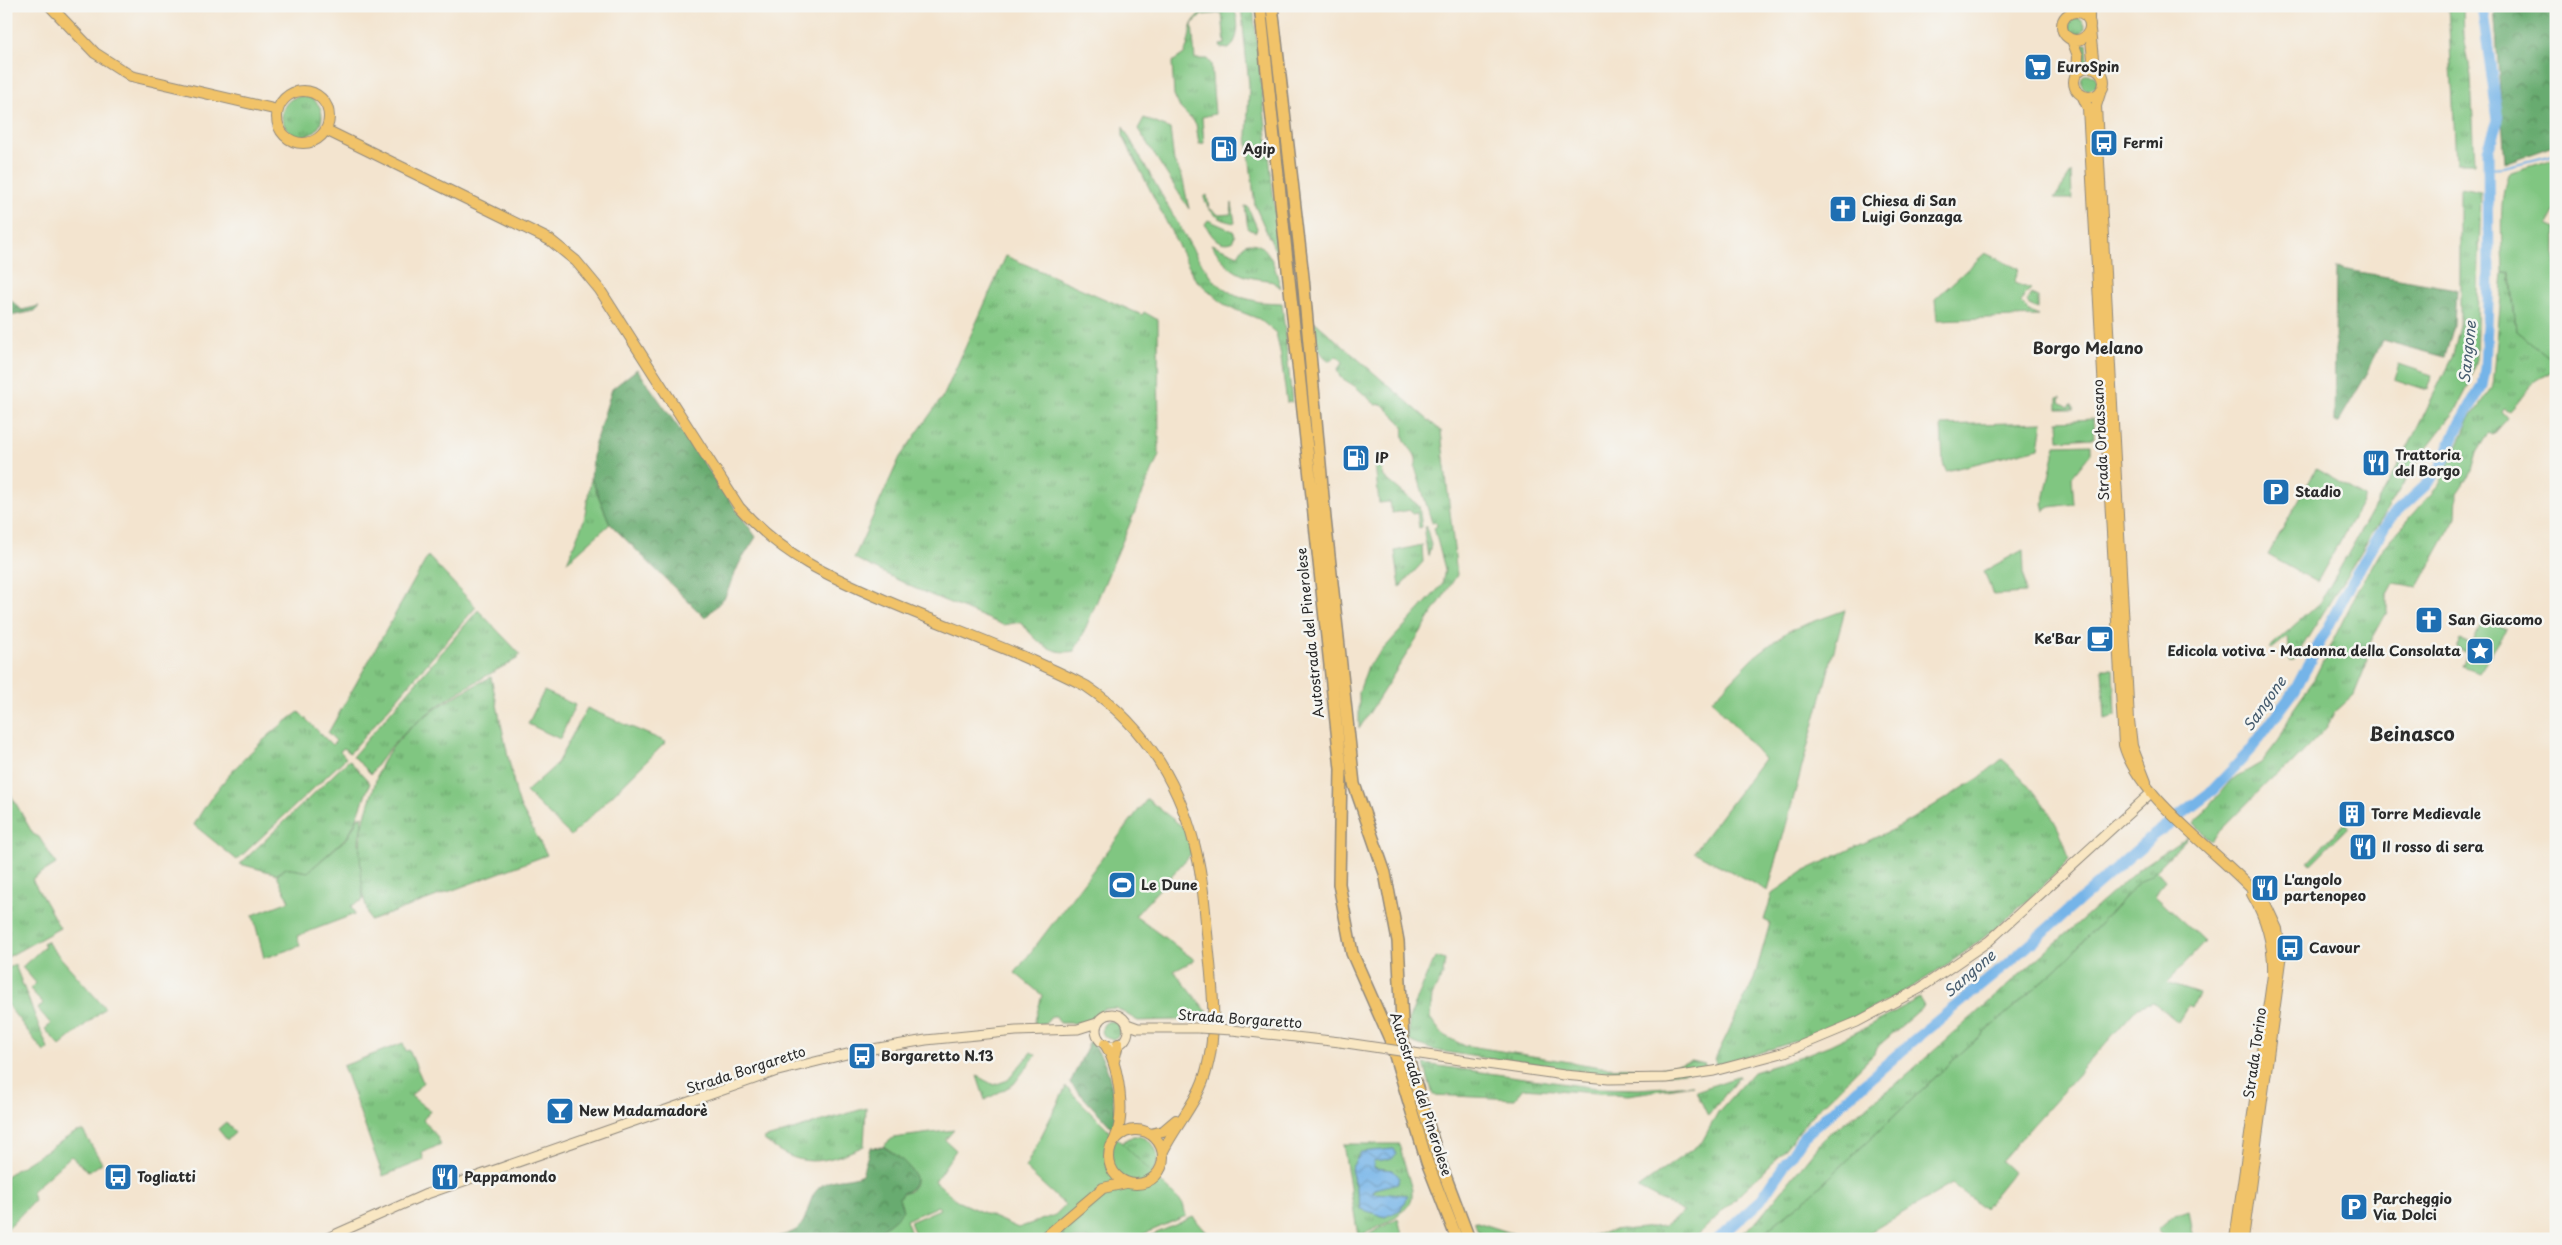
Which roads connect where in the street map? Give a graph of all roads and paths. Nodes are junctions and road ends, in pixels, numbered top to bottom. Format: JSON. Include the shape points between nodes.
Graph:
{"nodes":[{"id":1,"x":50,"y":6,"type":"edge"},
{"id":2,"x":1260,"y":6,"type":"edge"},
{"id":3,"x":1272,"y":6,"type":"edge"},
{"id":4,"x":2089,"y":6,"type":"edge"},
{"id":5,"x":2078,"y":9,"type":"edge"},
{"id":6,"x":2089,"y":25,"type":"junction"},
{"id":7,"x":2072,"y":40,"type":"junction"},
{"id":8,"x":2094,"y":68,"type":"junction"},
{"id":9,"x":2076,"y":74,"type":"junction"},
{"id":10,"x":2101,"y":90,"type":"junction"},
{"id":11,"x":2082,"y":95,"type":"junction"},
{"id":12,"x":278,"y":110,"type":"junction"},
{"id":13,"x":326,"y":130,"type":"junction"},
{"id":14,"x":2153,"y":792,"type":"junction"},
{"id":15,"x":2244,"y":883,"type":"junction"},
{"id":16,"x":1097,"y":1023,"type":"junction"},
{"id":17,"x":1127,"y":1028,"type":"junction"},
{"id":18,"x":1078,"y":1029,"type":"junction"},
{"id":19,"x":1096,"y":1035,"type":"junction"},
{"id":20,"x":1105,"y":1044,"type":"junction"},
{"id":21,"x":1118,"y":1044,"type":"junction"},
{"id":22,"x":1114,"y":1062,"type":"junction"},
{"id":23,"x":1121,"y":1110,"type":"junction"},
{"id":24,"x":1188,"y":1110,"type":"junction"},
{"id":25,"x":1136,"y":1130,"type":"junction"},
{"id":26,"x":1150,"y":1134,"type":"junction"},
{"id":27,"x":1114,"y":1142,"type":"junction"},
{"id":28,"x":1162,"y":1151,"type":"junction"},
{"id":29,"x":1109,"y":1162,"type":"junction"},
{"id":30,"x":1126,"y":1183,"type":"junction"},
{"id":31,"x":1102,"y":1188,"type":"junction"},
{"id":32,"x":325,"y":1239,"type":"edge"},
{"id":33,"x":1043,"y":1239,"type":"edge"},
{"id":34,"x":1456,"y":1239,"type":"edge"},
{"id":35,"x":1469,"y":1239,"type":"edge"},
{"id":36,"x":2235,"y":1239,"type":"edge"},
{"id":37,"x":2243,"y":1239,"type":"edge"}],
"edges":[{"from":1,"to":12,"type":"main road","via":[[95,53],[131,76]]},
{"from":2,"to":34,"type":"highway","name":"Autostrada del Pinerolese","via":[[1341,769],[1339,884],[1355,964],[1390,1039],[1427,1162]]},
{"from":3,"to":35,"type":"highway","name":"Autostrada del Pinerolese","via":[[1304,277],[1325,519],[1354,784],[1384,873],[1398,941],[1403,1042],[1438,1157]]},
{"from":4,"to":6,"type":"main road"},
{"from":5,"to":6,"type":"main road"},
{"from":5,"to":7,"type":"main road","via":[[2068,15],[2062,25]]},
{"from":6,"to":7,"type":"main road","via":[[2083,39]]},
{"from":6,"to":8,"type":"main road"},
{"from":7,"to":9,"type":"main road","via":[[2078,56]]},
{"from":8,"to":9,"type":"main road","via":[[2084,68]]},
{"from":8,"to":10,"type":"main road","via":[[2103,77]]},
{"from":9,"to":11,"type":"main road","via":[[2074,84]]},
{"from":10,"to":11,"type":"main road","via":[[2092,97]]},
{"from":10,"to":14,"type":"main road","name":"Strada Orbassano","via":[[2096,106],[2129,720],[2132,746]]},
{"from":11,"to":14,"type":"main road","name":"Strada Orbassano","via":[[2088,108],[2123,736],[2130,764]]},
{"from":12,"to":13,"type":"main road","via":[[282,132],[296,142],[313,141]]},
{"from":12,"to":13,"type":"main road","via":[[288,96],[299,91],[311,92],[328,107],[330,119]]},
{"from":13,"to":24,"type":"main road","via":[[517,222],[550,240],[576,261],[600,290],[739,507],[761,532],[800,560],[841,581],[1086,686],[1105,699],[1148,744],[1184,809],[1198,861],[1206,929],[1213,998],[1211,1046],[1200,1090]]},
{"from":14,"to":15,"type":"main road","name":"Strada Torino"},
{"from":14,"to":17,"type":"street","name":"Strada Borgaretto","bridge":true,"via":[[1989,941],[1919,989],[1857,1022],[1785,1052],[1714,1071],[1667,1078],[1609,1079],[1232,1030]]},
{"from":15,"to":36,"type":"main road","name":"Strada Torino","via":[[2264,919],[2272,946],[2273,970]]},
{"from":15,"to":37,"type":"main road","name":"Strada Torino","via":[[2258,895],[2272,915],[2281,946],[2281,961]]},
{"from":16,"to":17,"type":"street","via":[[1112,1013],[1121,1017]]},
{"from":16,"to":18,"type":"street","name":"Strada Borgaretto"},
{"from":16,"to":19,"type":"street"},
{"from":17,"to":21,"type":"street","via":[[1125,1038]]},
{"from":18,"to":19,"type":"street","name":"Strada Borgaretto"},
{"from":18,"to":32,"type":"street","name":"Strada Borgaretto","via":[[995,1032],[926,1040],[855,1052],[774,1072],[424,1195]]},
{"from":19,"to":20,"type":"street"},
{"from":20,"to":21,"type":"street"},
{"from":20,"to":22,"type":"main road"},
{"from":21,"to":22,"type":"main road"},
{"from":22,"to":23,"type":"main road"},
{"from":23,"to":25,"type":"main road"},
{"from":23,"to":27,"type":"main road","via":[[1120,1127]]},
{"from":24,"to":26,"type":"main road","via":[[1167,1128]]},
{"from":24,"to":28,"type":"main road"},
{"from":25,"to":26,"type":"main road"},
{"from":25,"to":27,"type":"main road","via":[[1121,1135]]},
{"from":26,"to":28,"type":"main road","via":[[1156,1138]]},
{"from":27,"to":29,"type":"main road"},
{"from":28,"to":30,"type":"main road","via":[[1162,1165],[1154,1178],[1141,1184]]},
{"from":29,"to":30,"type":"main road","via":[[1117,1177]]},
{"from":29,"to":31,"type":"main road","via":[[1109,1172]]},
{"from":30,"to":31,"type":"main road"},
{"from":31,"to":33,"type":"main road"}]}
